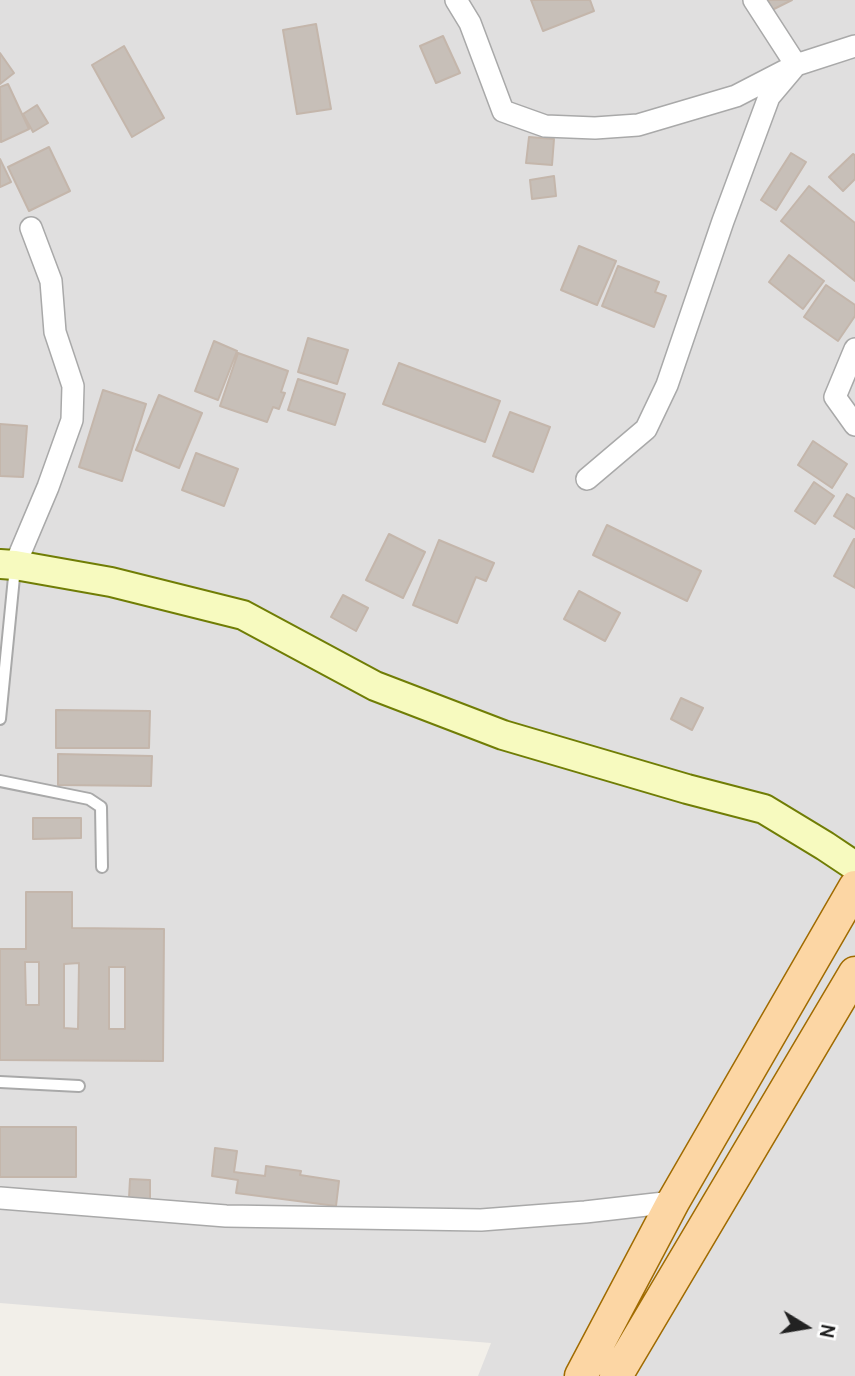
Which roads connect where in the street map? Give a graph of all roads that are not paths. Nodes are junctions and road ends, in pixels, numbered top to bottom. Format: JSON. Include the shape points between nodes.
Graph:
{"nodes":[{"id":1,"x":456,"y":0,"type":"edge"},
{"id":2,"x":754,"y":0,"type":"edge"},
{"id":3,"x":855,"y":46,"type":"edge"},
{"id":4,"x":796,"y":65,"type":"junction"},
{"id":5,"x":31,"y":228,"type":"dead end"},
{"id":6,"x":855,"y":349,"type":"edge"},
{"id":7,"x":855,"y":425,"type":"edge"},
{"id":8,"x":587,"y":479,"type":"dead end"},
{"id":9,"x":7,"y":564,"type":"edge"},
{"id":10,"x":0,"y":719,"type":"edge"},
{"id":11,"x":0,"y":782,"type":"edge"},
{"id":12,"x":855,"y":866,"type":"edge"},
{"id":13,"x":102,"y":867,"type":"dead end"},
{"id":14,"x":855,"y":887,"type":"edge"},
{"id":15,"x":855,"y":973,"type":"edge"},
{"id":16,"x":0,"y":1082,"type":"edge"},
{"id":17,"x":79,"y":1086,"type":"dead end"},
{"id":18,"x":0,"y":1198,"type":"edge"},
{"id":19,"x":673,"y":1202,"type":"junction"},
{"id":20,"x":581,"y":1376,"type":"edge"},
{"id":21,"x":616,"y":1376,"type":"edge"}],
"edges":[{"from":1,"to":4,"type":"street","via":[[470,23],[503,111],[545,126],[638,125],[736,96]]},
{"from":2,"to":4,"type":"street"},
{"from":3,"to":4,"type":"street"},
{"from":4,"to":8,"type":"street","via":[[769,97],[667,385],[646,429]]},
{"from":5,"to":9,"type":"street","via":[[51,281],[55,332],[73,386],[72,420],[48,487]]},
{"from":6,"to":7,"type":"street","via":[[835,397]]},
{"from":9,"to":10,"type":"lane"},
{"from":9,"to":12,"type":"street","via":[[111,582],[243,615],[375,686],[503,735],[764,809]]},
{"from":11,"to":13,"type":"lane","via":[[95,802],[101,807]]},
{"from":14,"to":19,"type":"main road"},
{"from":15,"to":21,"type":"main road"},
{"from":16,"to":17,"type":"lane"},
{"from":18,"to":19,"type":"street","via":[[226,1216],[481,1220]]},
{"from":19,"to":20,"type":"main road"}]}
